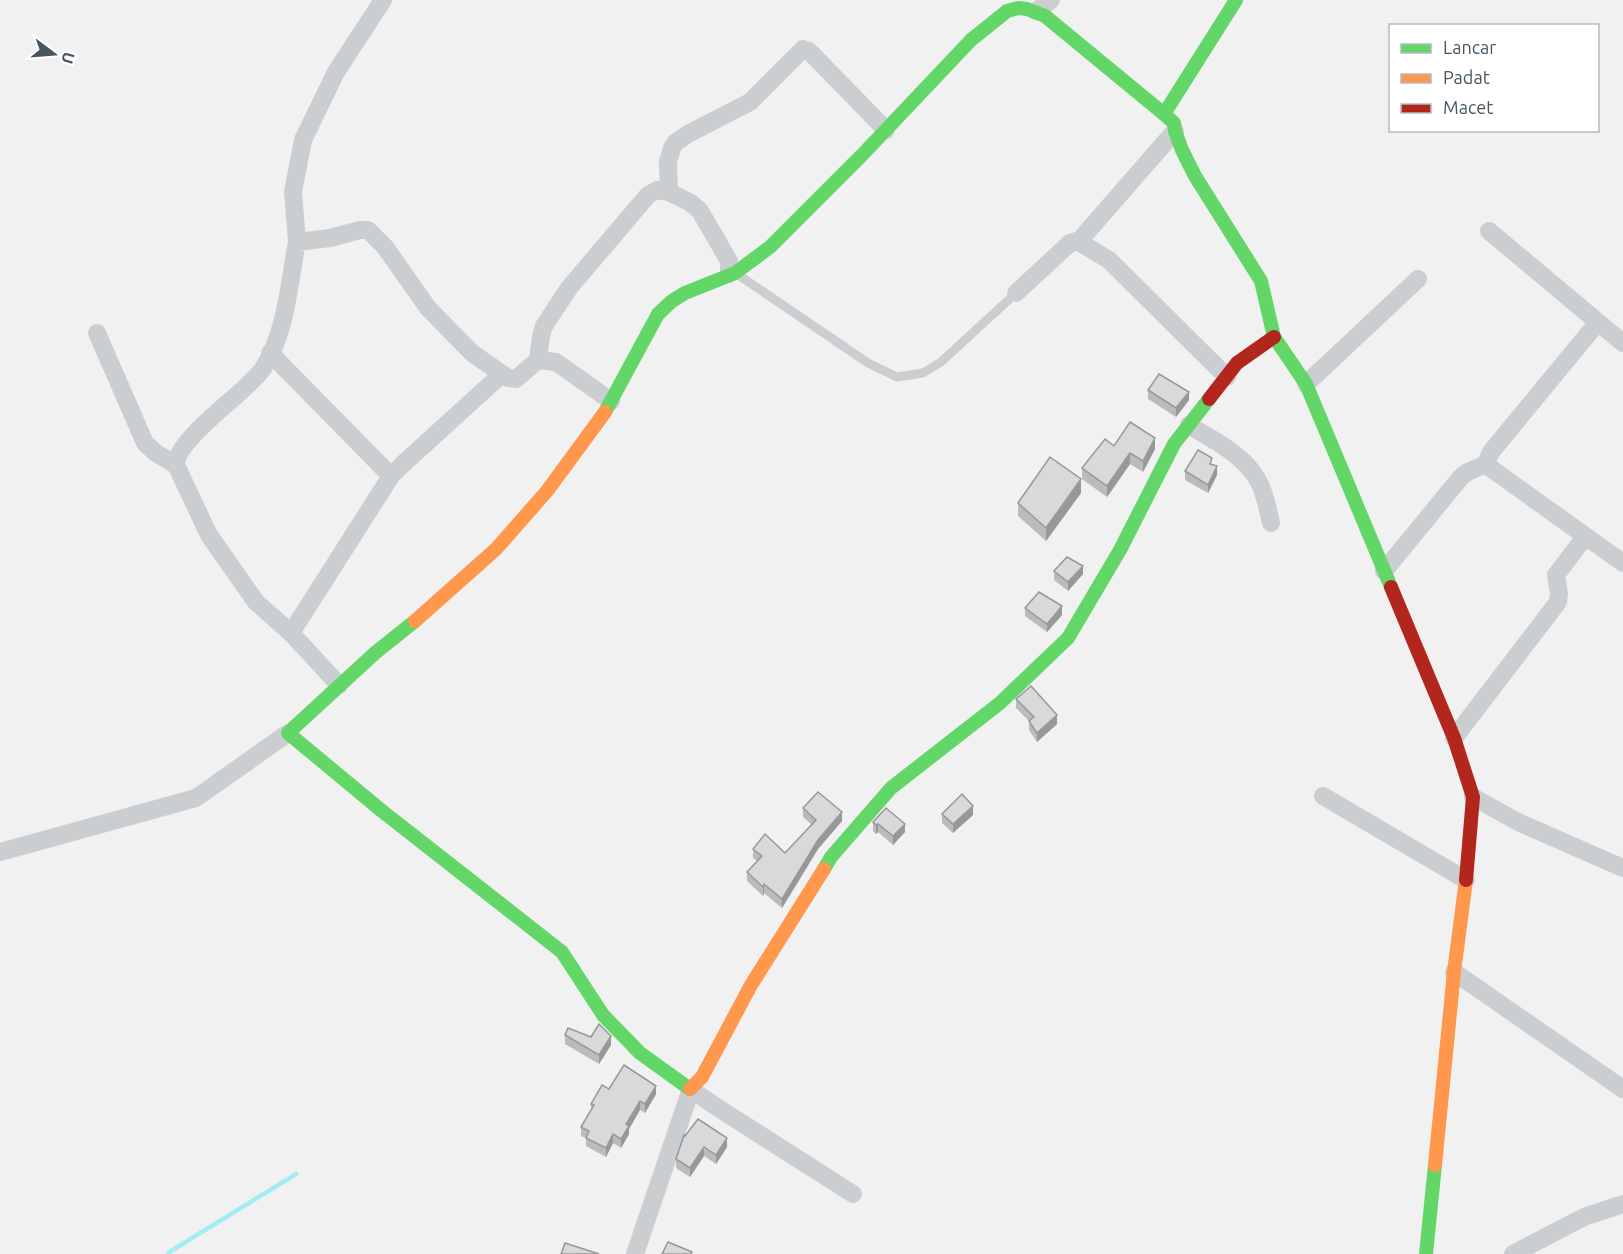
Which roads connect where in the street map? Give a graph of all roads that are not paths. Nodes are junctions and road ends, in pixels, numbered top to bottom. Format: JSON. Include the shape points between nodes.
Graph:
{"nodes":[{"id":1,"x":383,"y":0,"type":"edge"},
{"id":2,"x":1051,"y":0,"type":"edge"},
{"id":3,"x":1236,"y":0,"type":"edge"},
{"id":4,"x":1036,"y":11,"type":"junction"},
{"id":5,"x":1164,"y":114,"type":"junction"},
{"id":6,"x":886,"y":130,"type":"junction"},
{"id":7,"x":1175,"y":131,"type":"junction"},
{"id":8,"x":669,"y":192,"type":"junction"},
{"id":9,"x":1489,"y":231,"type":"dead end"},
{"id":10,"x":297,"y":242,"type":"junction"},
{"id":11,"x":1079,"y":242,"type":"junction"},
{"id":12,"x":732,"y":273,"type":"junction"},
{"id":13,"x":1418,"y":279,"type":"dead end"},
{"id":14,"x":1016,"y":293,"type":"joint"},
{"id":15,"x":1598,"y":322,"type":"junction"},
{"id":16,"x":97,"y":333,"type":"dead end"},
{"id":17,"x":1274,"y":337,"type":"junction"},
{"id":18,"x":1623,"y":343,"type":"edge"},
{"id":19,"x":270,"y":353,"type":"junction"},
{"id":20,"x":538,"y":360,"type":"junction"},
{"id":21,"x":502,"y":374,"type":"junction"},
{"id":22,"x":1227,"y":376,"type":"junction"},
{"id":23,"x":1306,"y":384,"type":"junction"},
{"id":24,"x":610,"y":401,"type":"junction"},
{"id":25,"x":1188,"y":425,"type":"junction"},
{"id":26,"x":176,"y":465,"type":"junction"},
{"id":27,"x":1487,"y":465,"type":"junction"},
{"id":28,"x":391,"y":476,"type":"junction"},
{"id":29,"x":1271,"y":523,"type":"dead end"},
{"id":30,"x":1585,"y":537,"type":"junction"},
{"id":31,"x":1623,"y":563,"type":"edge"},
{"id":32,"x":1384,"y":571,"type":"junction"},
{"id":33,"x":291,"y":633,"type":"junction"},
{"id":34,"x":339,"y":685,"type":"junction"},
{"id":35,"x":288,"y":733,"type":"junction"},
{"id":36,"x":1454,"y":738,"type":"junction"},
{"id":37,"x":1323,"y":796,"type":"dead end"},
{"id":38,"x":1473,"y":797,"type":"junction"},
{"id":39,"x":0,"y":852,"type":"edge"},
{"id":40,"x":1623,"y":868,"type":"edge"},
{"id":41,"x":1466,"y":880,"type":"junction"},
{"id":42,"x":1454,"y":972,"type":"junction"},
{"id":43,"x":691,"y":1089,"type":"junction"},
{"id":44,"x":1623,"y":1089,"type":"edge"},
{"id":45,"x":854,"y":1194,"type":"dead end"},
{"id":46,"x":1623,"y":1204,"type":"edge"},
{"id":47,"x":635,"y":1254,"type":"edge"},
{"id":48,"x":1426,"y":1254,"type":"edge"},
{"id":49,"x":1513,"y":1254,"type":"edge"}],
"edges":[{"from":1,"to":10,"type":"street","via":[[336,72],[303,140],[293,192]]},
{"from":2,"to":4,"type":"street"},
{"from":3,"to":5,"type":"street"},
{"from":4,"to":5,"type":"street"},
{"from":4,"to":6,"type":"street","via":[[1007,10],[971,40]]},
{"from":5,"to":7,"type":"street","via":[[1174,123]]},
{"from":6,"to":8,"type":"street","via":[[803,49],[750,102],[676,142],[668,162]]},
{"from":6,"to":12,"type":"street","via":[[770,247]]},
{"from":7,"to":11,"type":"street"},
{"from":7,"to":17,"type":"street","via":[[1195,176],[1261,281]]},
{"from":8,"to":12,"type":"street","via":[[700,211]]},
{"from":8,"to":20,"type":"street","via":[[657,190],[648,195],[569,288],[544,326]]},
{"from":9,"to":15,"type":"street"},
{"from":10,"to":19,"type":"street","via":[[280,335]]},
{"from":10,"to":21,"type":"street","via":[[368,230],[385,247],[428,308],[471,353]]},
{"from":11,"to":14,"type":"street","via":[[1070,243]]},
{"from":11,"to":22,"type":"street","via":[[1108,260]]},
{"from":12,"to":14,"type":"lane","via":[[868,363],[897,377],[923,373],[941,362]]},
{"from":12,"to":24,"type":"street","via":[[685,293],[658,315]]},
{"from":13,"to":23,"type":"street"},
{"from":15,"to":18,"type":"street"},
{"from":15,"to":27,"type":"street","via":[[1491,452]]},
{"from":16,"to":26,"type":"street","via":[[142,438],[150,449]]},
{"from":17,"to":22,"type":"street"},
{"from":17,"to":23,"type":"street"},
{"from":19,"to":26,"type":"street","via":[[261,370],[187,443]]},
{"from":19,"to":28,"type":"street"},
{"from":20,"to":21,"type":"street","via":[[516,378]]},
{"from":20,"to":24,"type":"street","via":[[556,362]]},
{"from":21,"to":28,"type":"street"},
{"from":22,"to":25,"type":"street"},
{"from":23,"to":32,"type":"street"},
{"from":24,"to":34,"type":"street","via":[[602,418],[547,491],[496,549]]},
{"from":25,"to":29,"type":"street","via":[[1251,470],[1267,502]]},
{"from":25,"to":43,"type":"street","via":[[1068,638],[1000,703],[891,788],[831,857],[751,985],[702,1077]]},
{"from":26,"to":33,"type":"street","via":[[209,535],[256,602]]},
{"from":27,"to":30,"type":"street"},
{"from":27,"to":32,"type":"street","via":[[1461,477]]},
{"from":28,"to":33,"type":"street"},
{"from":30,"to":31,"type":"street"},
{"from":30,"to":36,"type":"street","via":[[1556,575],[1558,602]]},
{"from":32,"to":36,"type":"street"},
{"from":33,"to":34,"type":"street"},
{"from":34,"to":35,"type":"street"},
{"from":35,"to":39,"type":"street","via":[[196,798]]},
{"from":35,"to":43,"type":"street","via":[[561,952],[603,1015],[640,1053]]},
{"from":36,"to":38,"type":"street"},
{"from":37,"to":41,"type":"street"},
{"from":38,"to":40,"type":"street","via":[[1518,822]]},
{"from":38,"to":41,"type":"street"},
{"from":41,"to":42,"type":"street"},
{"from":42,"to":44,"type":"street"},
{"from":42,"to":48,"type":"street"},
{"from":43,"to":45,"type":"street"},
{"from":43,"to":47,"type":"street"},
{"from":46,"to":49,"type":"street","via":[[1584,1217]]}]}
